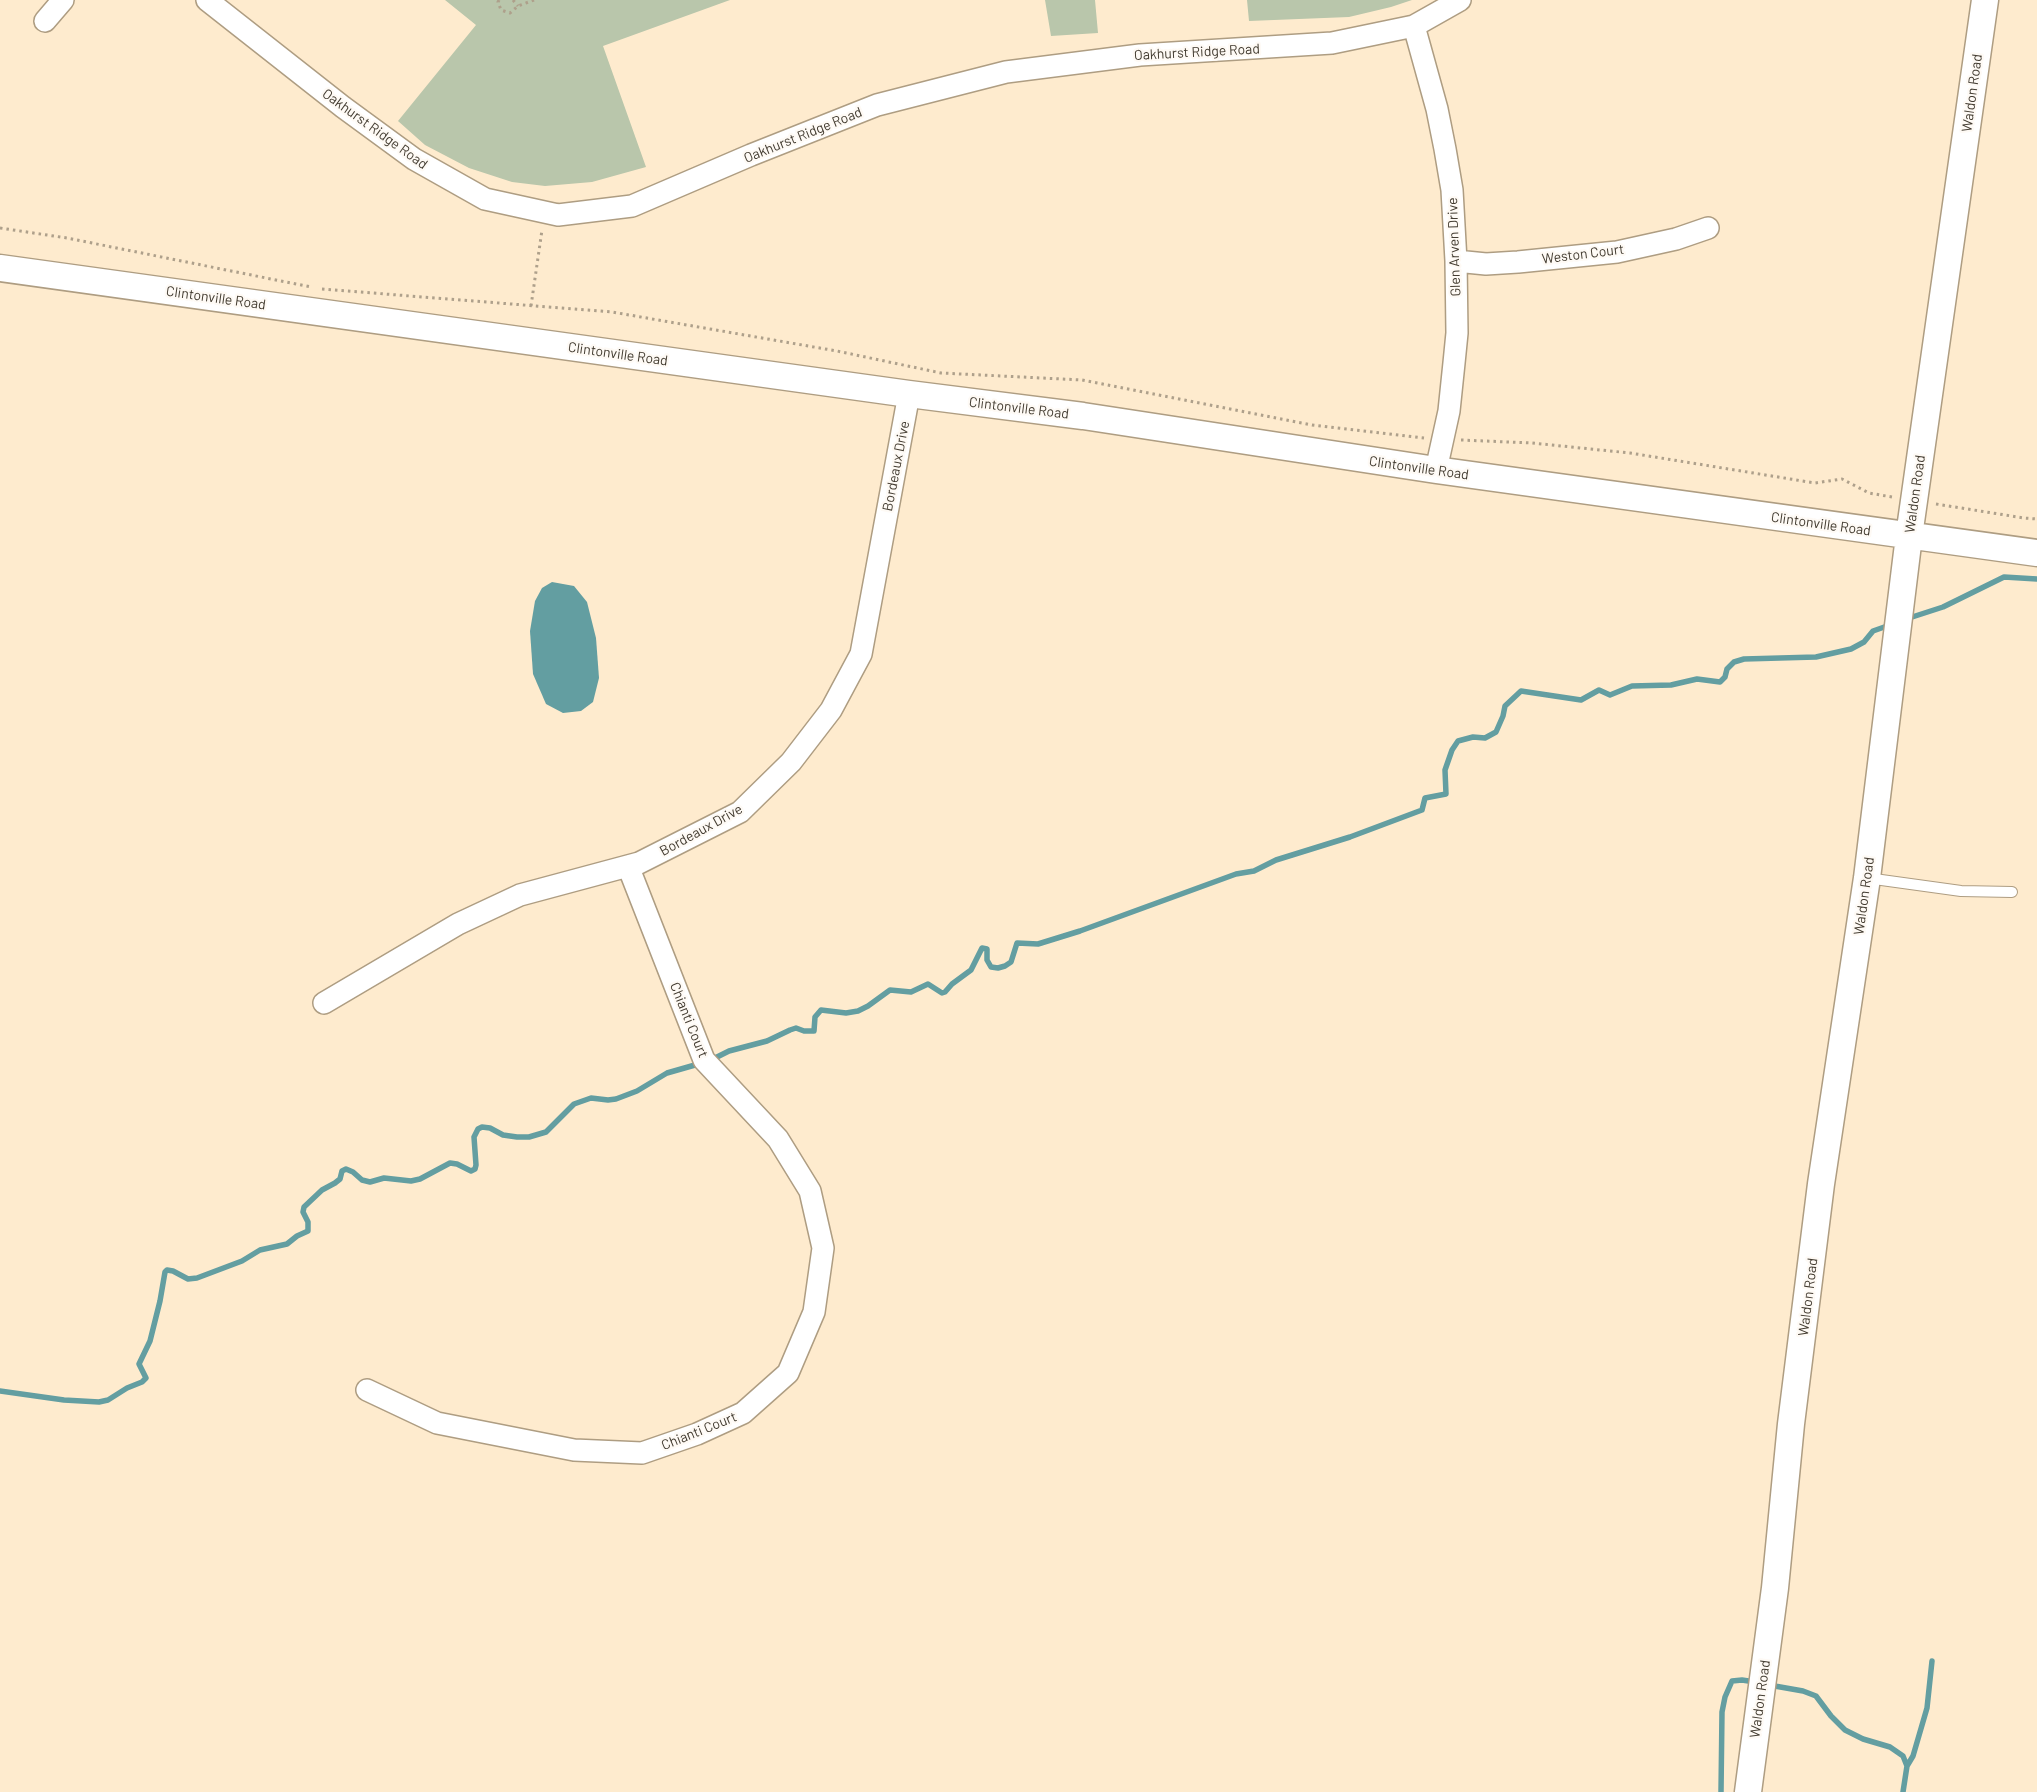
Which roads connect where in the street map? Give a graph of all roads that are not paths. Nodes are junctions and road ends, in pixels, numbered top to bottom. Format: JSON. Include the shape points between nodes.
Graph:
{"nodes":[{"id":1,"x":63,"y":0,"type":"edge"},
{"id":2,"x":207,"y":0,"type":"edge"},
{"id":3,"x":1460,"y":0,"type":"edge"},
{"id":4,"x":1985,"y":0,"type":"edge"},
{"id":5,"x":45,"y":21,"type":"dead end"},
{"id":6,"x":1414,"y":26,"type":"junction"},
{"id":7,"x":1708,"y":228,"type":"dead end"},
{"id":8,"x":1456,"y":261,"type":"junction"},
{"id":9,"x":0,"y":268,"type":"edge"},
{"id":10,"x":909,"y":394,"type":"junction"},
{"id":11,"x":1436,"y":470,"type":"junction"},
{"id":12,"x":1909,"y":536,"type":"junction"},
{"id":13,"x":2037,"y":553,"type":"edge"},
{"id":14,"x":628,"y":866,"type":"junction"},
{"id":15,"x":1867,"y":878,"type":"junction"},
{"id":16,"x":2012,"y":892,"type":"dead end"},
{"id":17,"x":324,"y":1004,"type":"dead end"},
{"id":18,"x":368,"y":1390,"type":"dead end"},
{"id":19,"x":1748,"y":1792,"type":"edge"}],
"edges":[{"from":1,"to":5,"type":"street"},
{"from":2,"to":6,"type":"street","name":"Oakhurst Ridge Road","via":[[414,160],[485,198],[558,215],[632,206],[877,105],[1006,72],[1140,54],[1332,43]]},
{"from":3,"to":6,"type":"street","name":"Oakhurst Ridge Road"},
{"from":4,"to":12,"type":"street","name":"Waldon Road"},
{"from":6,"to":8,"type":"street","name":"Glen Arven Drive","via":[[1445,149],[1452,190]]},
{"from":7,"to":8,"type":"street","name":"Weston Court","via":[[1617,252],[1486,264]]},
{"from":8,"to":11,"type":"street","name":"Glen Arven Drive","via":[[1457,334],[1449,411]]},
{"from":9,"to":10,"type":"street","name":"Clintonville Road"},
{"from":10,"to":11,"type":"street","name":"Clintonville Road","via":[[1082,416]]},
{"from":10,"to":14,"type":"street","name":"Bordeaux Drive","via":[[861,654],[831,710],[791,762],[740,812]]},
{"from":11,"to":12,"type":"street","name":"Clintonville Road"},
{"from":12,"to":13,"type":"street","name":"Clintonville Road"},
{"from":12,"to":15,"type":"street","name":"Waldon Road"},
{"from":14,"to":17,"type":"street","name":"Bordeaux Drive","via":[[520,895],[458,924]]},
{"from":14,"to":18,"type":"street","name":"Chianti Court","via":[[704,1060],[778,1139],[810,1191],[823,1248],[814,1312],[788,1373],[743,1413],[697,1434],[642,1453],[574,1450],[437,1423]]},
{"from":15,"to":16,"type":"lane","via":[[1961,891]]},
{"from":15,"to":19,"type":"street","name":"Waldon Road","via":[[1821,1184]]}]}
